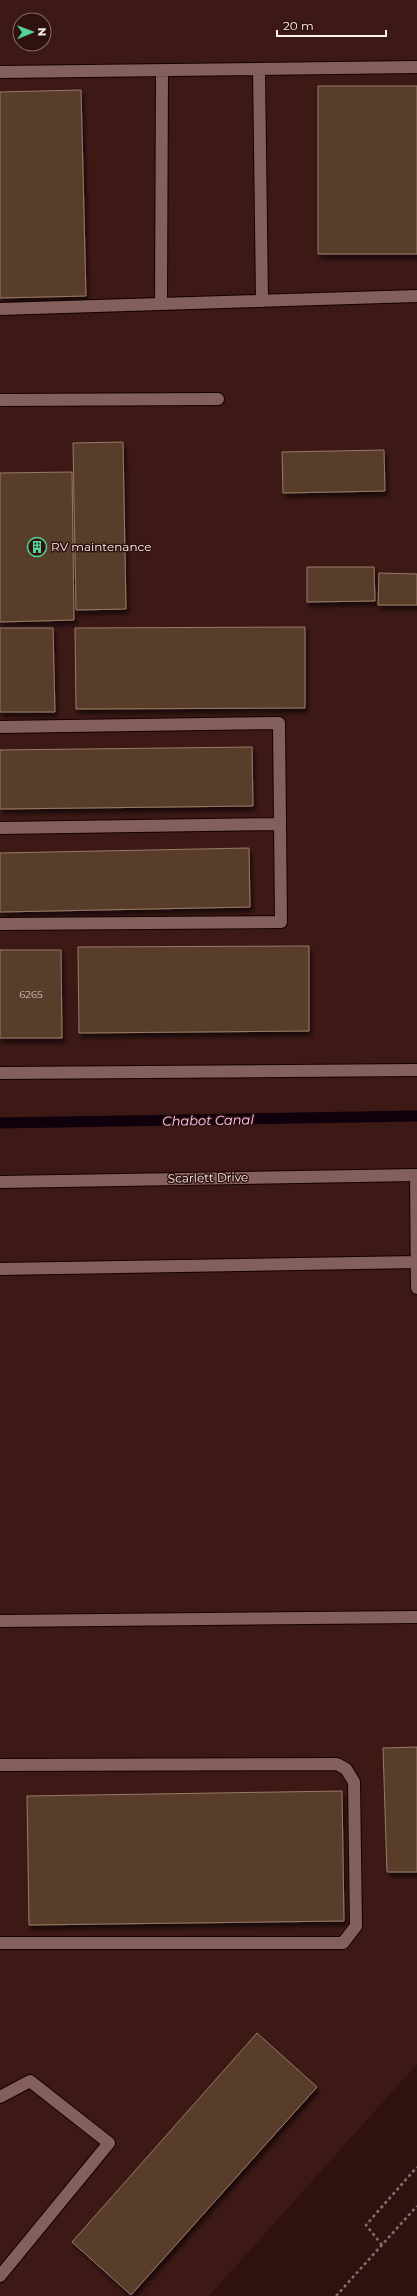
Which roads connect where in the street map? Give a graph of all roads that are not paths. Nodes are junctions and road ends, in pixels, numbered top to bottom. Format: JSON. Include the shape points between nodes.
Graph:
{"nodes":[{"id":1,"x":417,"y":68,"type":"edge"},
{"id":2,"x":259,"y":70,"type":"junction"},
{"id":3,"x":162,"y":71,"type":"junction"},
{"id":4,"x":0,"y":72,"type":"edge"},
{"id":5,"x":417,"y":296,"type":"edge"},
{"id":6,"x":262,"y":301,"type":"junction"},
{"id":7,"x":161,"y":304,"type":"junction"},
{"id":8,"x":0,"y":309,"type":"edge"},
{"id":9,"x":218,"y":399,"type":"dead end"},
{"id":10,"x":0,"y":400,"type":"edge"},
{"id":11,"x":0,"y":727,"type":"edge"},
{"id":12,"x":280,"y":824,"type":"junction"},
{"id":13,"x":0,"y":828,"type":"edge"},
{"id":14,"x":0,"y":924,"type":"edge"},
{"id":15,"x":417,"y":1070,"type":"edge"},
{"id":16,"x":0,"y":1073,"type":"edge"},
{"id":17,"x":416,"y":1175,"type":"edge"},
{"id":18,"x":0,"y":1182,"type":"edge"},
{"id":19,"x":417,"y":1262,"type":"edge"},
{"id":20,"x":0,"y":1269,"type":"edge"},
{"id":21,"x":417,"y":1288,"type":"edge"},
{"id":22,"x":417,"y":1616,"type":"edge"},
{"id":23,"x":0,"y":1622,"type":"edge"},
{"id":24,"x":0,"y":1765,"type":"edge"},
{"id":25,"x":0,"y":1943,"type":"edge"},
{"id":26,"x":0,"y":2097,"type":"edge"},
{"id":27,"x":0,"y":2276,"type":"edge"}],
"edges":[{"from":1,"to":2,"type":"street"},
{"from":2,"to":3,"type":"street"},
{"from":2,"to":6,"type":"street"},
{"from":3,"to":4,"type":"street"},
{"from":3,"to":7,"type":"street"},
{"from":5,"to":6,"type":"street"},
{"from":6,"to":7,"type":"street"},
{"from":7,"to":8,"type":"street"},
{"from":9,"to":10,"type":"street"},
{"from":11,"to":12,"type":"street","via":[[279,723]]},
{"from":12,"to":13,"type":"street"},
{"from":12,"to":14,"type":"street","via":[[281,922]]},
{"from":15,"to":16,"type":"street"},
{"from":17,"to":18,"type":"street","name":"Scarlett Drive"},
{"from":17,"to":19,"type":"street"},
{"from":19,"to":20,"type":"street"},
{"from":19,"to":21,"type":"street"},
{"from":22,"to":23,"type":"street"},
{"from":24,"to":25,"type":"street","via":[[337,1764],[346,1769],[354,1782],[356,1919],[352,1934],[343,1943]]},
{"from":26,"to":27,"type":"street","via":[[30,2081],[110,2143]]}]}
